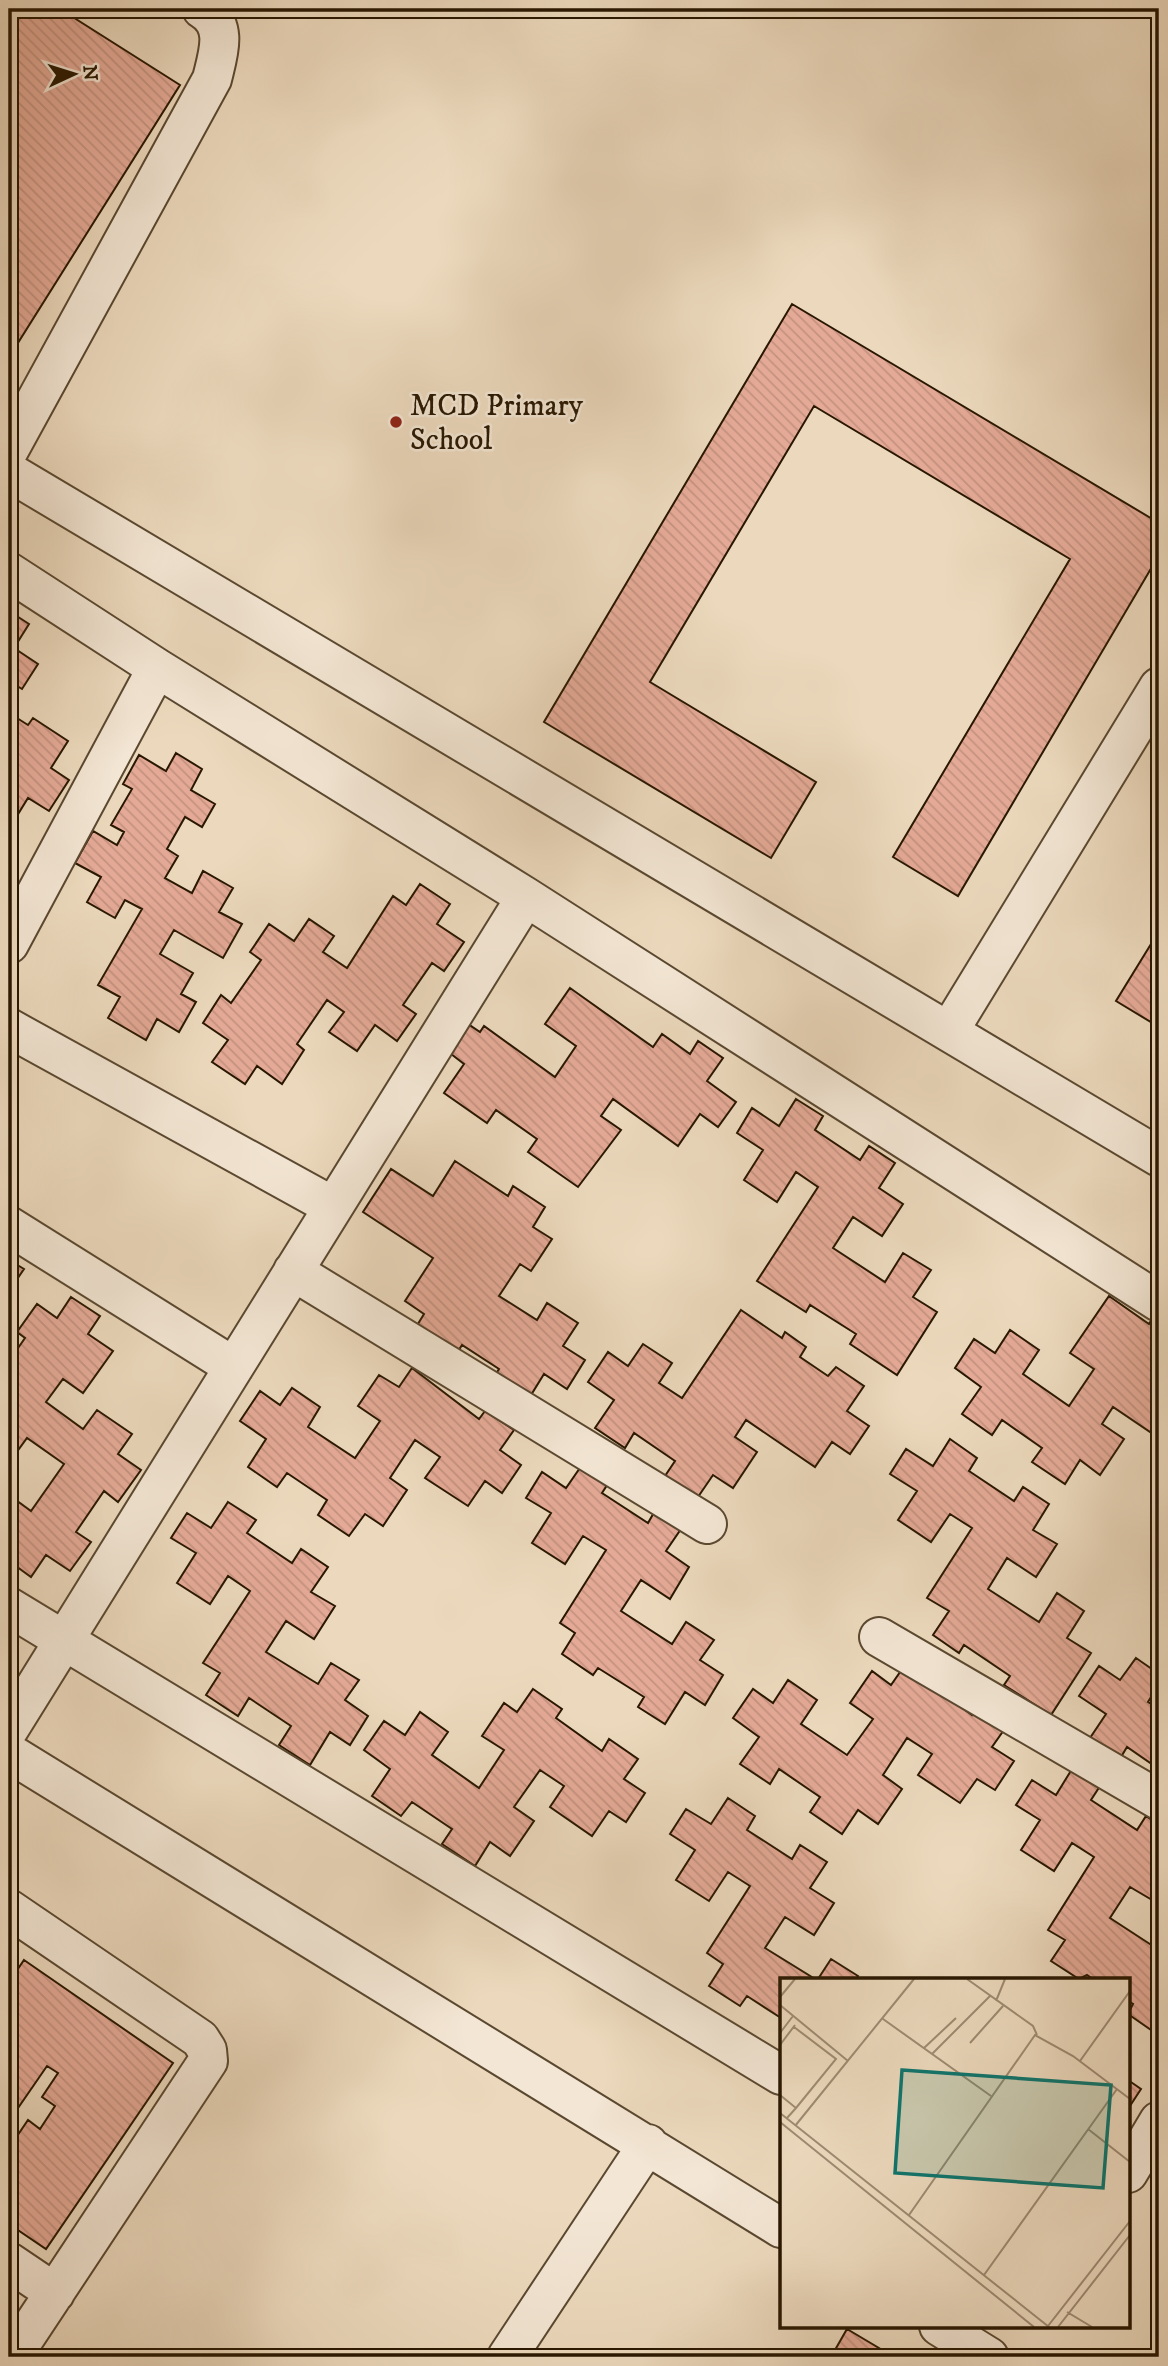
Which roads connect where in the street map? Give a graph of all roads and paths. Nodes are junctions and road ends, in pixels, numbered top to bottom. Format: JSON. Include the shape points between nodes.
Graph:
{"nodes":[{"id":1,"x":202,"y":9,"type":"edge"},
{"id":2,"x":9,"y":450,"type":"edge"},
{"id":3,"x":9,"y":472,"type":"edge"},
{"id":4,"x":9,"y":572,"type":"edge"},
{"id":5,"x":157,"y":668,"type":"junction"},
{"id":6,"x":1159,"y":687,"type":"edge"},
{"id":7,"x":526,"y":897,"type":"junction"},
{"id":8,"x":9,"y":944,"type":"edge"},
{"id":9,"x":9,"y":1028,"type":"edge"},
{"id":10,"x":949,"y":1031,"type":"junction"},
{"id":11,"x":1159,"y":1157,"type":"edge"},
{"id":12,"x":332,"y":1206,"type":"junction"},
{"id":13,"x":9,"y":1226,"type":"edge"},
{"id":14,"x":293,"y":1271,"type":"junction"},
{"id":15,"x":1159,"y":1302,"type":"edge"},
{"id":16,"x":234,"y":1367,"type":"junction"},
{"id":17,"x":707,"y":1524,"type":"dead end"},
{"id":18,"x":9,"y":1607,"type":"edge"},
{"id":19,"x":879,"y":1637,"type":"dead end"},
{"id":20,"x":64,"y":1640,"type":"junction"},
{"id":21,"x":9,"y":1728,"type":"edge"},
{"id":22,"x":9,"y":1753,"type":"edge"},
{"id":23,"x":1159,"y":1800,"type":"edge"},
{"id":24,"x":9,"y":1909,"type":"edge"},
{"id":25,"x":780,"y":2074,"type":"edge"},
{"id":26,"x":1159,"y":2121,"type":"edge"},
{"id":27,"x":648,"y":2144,"type":"junction"},
{"id":28,"x":1130,"y":2170,"type":"edge"},
{"id":29,"x":780,"y":2227,"type":"edge"},
{"id":30,"x":9,"y":2262,"type":"edge"},
{"id":31,"x":55,"y":2293,"type":"junction"},
{"id":32,"x":942,"y":2328,"type":"edge"},
{"id":33,"x":12,"y":2357,"type":"edge"},
{"id":34,"x":508,"y":2357,"type":"edge"},
{"id":35,"x":989,"y":2357,"type":"edge"}],
"edges":[{"from":1,"to":2,"type":"street","via":[[211,14],[222,39],[212,79]]},
{"from":3,"to":10,"type":"street"},
{"from":4,"to":5,"type":"street"},
{"from":5,"to":7,"type":"street"},
{"from":5,"to":8,"type":"street"},
{"from":6,"to":10,"type":"street"},
{"from":7,"to":12,"type":"street"},
{"from":7,"to":15,"type":"street"},
{"from":9,"to":12,"type":"street"},
{"from":10,"to":11,"type":"street"},
{"from":12,"to":14,"type":"street"},
{"from":13,"to":16,"type":"street"},
{"from":14,"to":16,"type":"street"},
{"from":14,"to":17,"type":"street"},
{"from":16,"to":20,"type":"street"},
{"from":18,"to":20,"type":"street"},
{"from":19,"to":23,"type":"street"},
{"from":20,"to":21,"type":"street"},
{"from":20,"to":25,"type":"street"},
{"from":22,"to":27,"type":"street"},
{"from":24,"to":31,"type":"street","via":[[200,2039],[207,2050],[208,2061]]},
{"from":26,"to":28,"type":"street"},
{"from":27,"to":29,"type":"street"},
{"from":27,"to":34,"type":"street"},
{"from":30,"to":31,"type":"street"},
{"from":31,"to":33,"type":"street"},
{"from":32,"to":35,"type":"street"}]}
